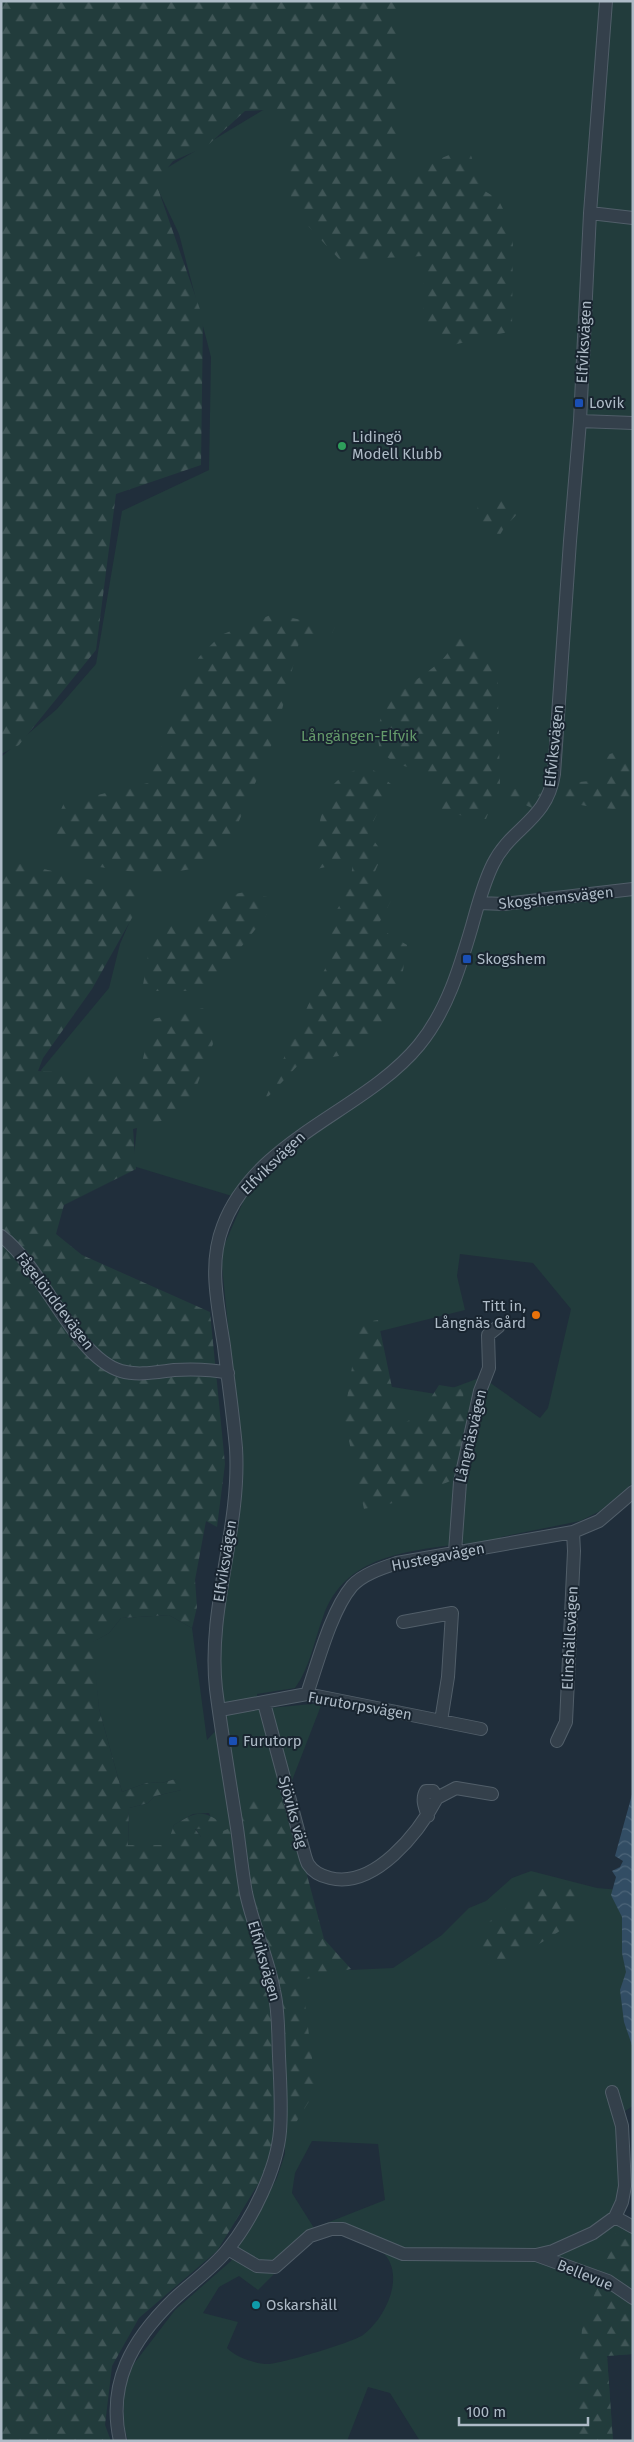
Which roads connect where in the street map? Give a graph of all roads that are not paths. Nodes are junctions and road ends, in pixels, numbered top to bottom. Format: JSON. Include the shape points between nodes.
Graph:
{"nodes":[{"id":1,"x":606,"y":1,"type":"edge"},
{"id":2,"x":590,"y":213,"type":"junction"},
{"id":3,"x":633,"y":218,"type":"edge"},
{"id":4,"x":580,"y":421,"type":"junction"},
{"id":5,"x":633,"y":423,"type":"edge"},
{"id":6,"x":633,"y":889,"type":"edge"},
{"id":7,"x":478,"y":903,"type":"junction"},
{"id":8,"x":1,"y":1236,"type":"edge"},
{"id":9,"x":499,"y":1326,"type":"dead end"},
{"id":10,"x":228,"y":1373,"type":"junction"},
{"id":11,"x":633,"y":1492,"type":"edge"},
{"id":12,"x":573,"y":1532,"type":"junction"},
{"id":13,"x":454,"y":1552,"type":"junction"},
{"id":14,"x":403,"y":1622,"type":"dead end"},
{"id":15,"x":307,"y":1694,"type":"junction"},
{"id":16,"x":264,"y":1703,"type":"junction"},
{"id":17,"x":220,"y":1710,"type":"junction"},
{"id":18,"x":441,"y":1721,"type":"junction"},
{"id":19,"x":481,"y":1729,"type":"dead end"},
{"id":20,"x":557,"y":1741,"type":"dead end"},
{"id":21,"x":492,"y":1794,"type":"dead end"},
{"id":22,"x":612,"y":2092,"type":"dead end"},
{"id":23,"x":615,"y":2217,"type":"junction"},
{"id":24,"x":633,"y":2227,"type":"edge"},
{"id":25,"x":228,"y":2250,"type":"junction"},
{"id":26,"x":536,"y":2255,"type":"junction"},
{"id":27,"x":633,"y":2298,"type":"edge"},
{"id":28,"x":120,"y":2441,"type":"edge"}],
"edges":[{"from":1,"to":2,"type":"street","name":"Elfviksvägen"},
{"from":2,"to":3,"type":"street"},
{"from":2,"to":4,"type":"street","name":"Elfviksvägen"},
{"from":4,"to":5,"type":"street"},
{"from":4,"to":7,"type":"street","name":"Elfviksvägen","via":[[552,784],[544,806],[496,857]]},
{"from":6,"to":7,"type":"street","name":"Skogshemsvägen","via":[[504,904]]},
{"from":7,"to":10,"type":"street","name":"Elfviksvägen","via":[[446,1000],[421,1043],[388,1076],[296,1139],[250,1182],[233,1204],[219,1237],[215,1259]]},
{"from":8,"to":10,"type":"street","name":"Fågelöuddevägen","via":[[26,1260],[79,1336],[112,1368],[130,1373],[206,1369]]},
{"from":9,"to":13,"type":"street","name":"Långnäsvägen","via":[[488,1336],[489,1368],[480,1391],[460,1482]]},
{"from":10,"to":17,"type":"street","name":"Elfviksvägen","via":[[236,1465],[217,1621],[216,1686]]},
{"from":11,"to":12,"type":"street","name":"Hustegavägen","via":[[599,1521]]},
{"from":12,"to":13,"type":"street","name":"Hustegavägen"},
{"from":12,"to":20,"type":"street","name":"Elinshällsvägen","via":[[566,1722]]},
{"from":13,"to":15,"type":"street","name":"Hustegavägen","via":[[397,1563],[370,1573],[353,1585],[338,1608]]},
{"from":14,"to":18,"type":"street","via":[[452,1613],[448,1677]]},
{"from":15,"to":16,"type":"street","name":"Furutorpsvägen"},
{"from":15,"to":18,"type":"street","name":"Furutorpsvägen"},
{"from":16,"to":17,"type":"street","name":"Furutorpsvägen"},
{"from":16,"to":21,"type":"street","name":"Sjöviks väg","via":[[302,1846],[308,1864],[320,1876],[346,1879],[377,1867],[392,1857],[416,1832],[438,1798],[456,1788]]},
{"from":17,"to":25,"type":"street","name":"Elfviksvägen","via":[[245,1887],[276,2003],[280,2110],[273,2168]]},
{"from":18,"to":19,"type":"street","name":"Furutorpsvägen"},
{"from":22,"to":23,"type":"street","via":[[622,2126],[625,2168],[622,2202]]},
{"from":23,"to":24,"type":"street"},
{"from":23,"to":26,"type":"street","via":[[572,2243]]},
{"from":25,"to":26,"type":"street","via":[[257,2266],[275,2267],[310,2236],[343,2229],[402,2254]]},
{"from":25,"to":28,"type":"street","name":"Elfviksvägen","via":[[165,2308],[131,2353],[117,2389]]},
{"from":26,"to":27,"type":"street","name":"Bellevue","via":[[608,2281]]}]}
